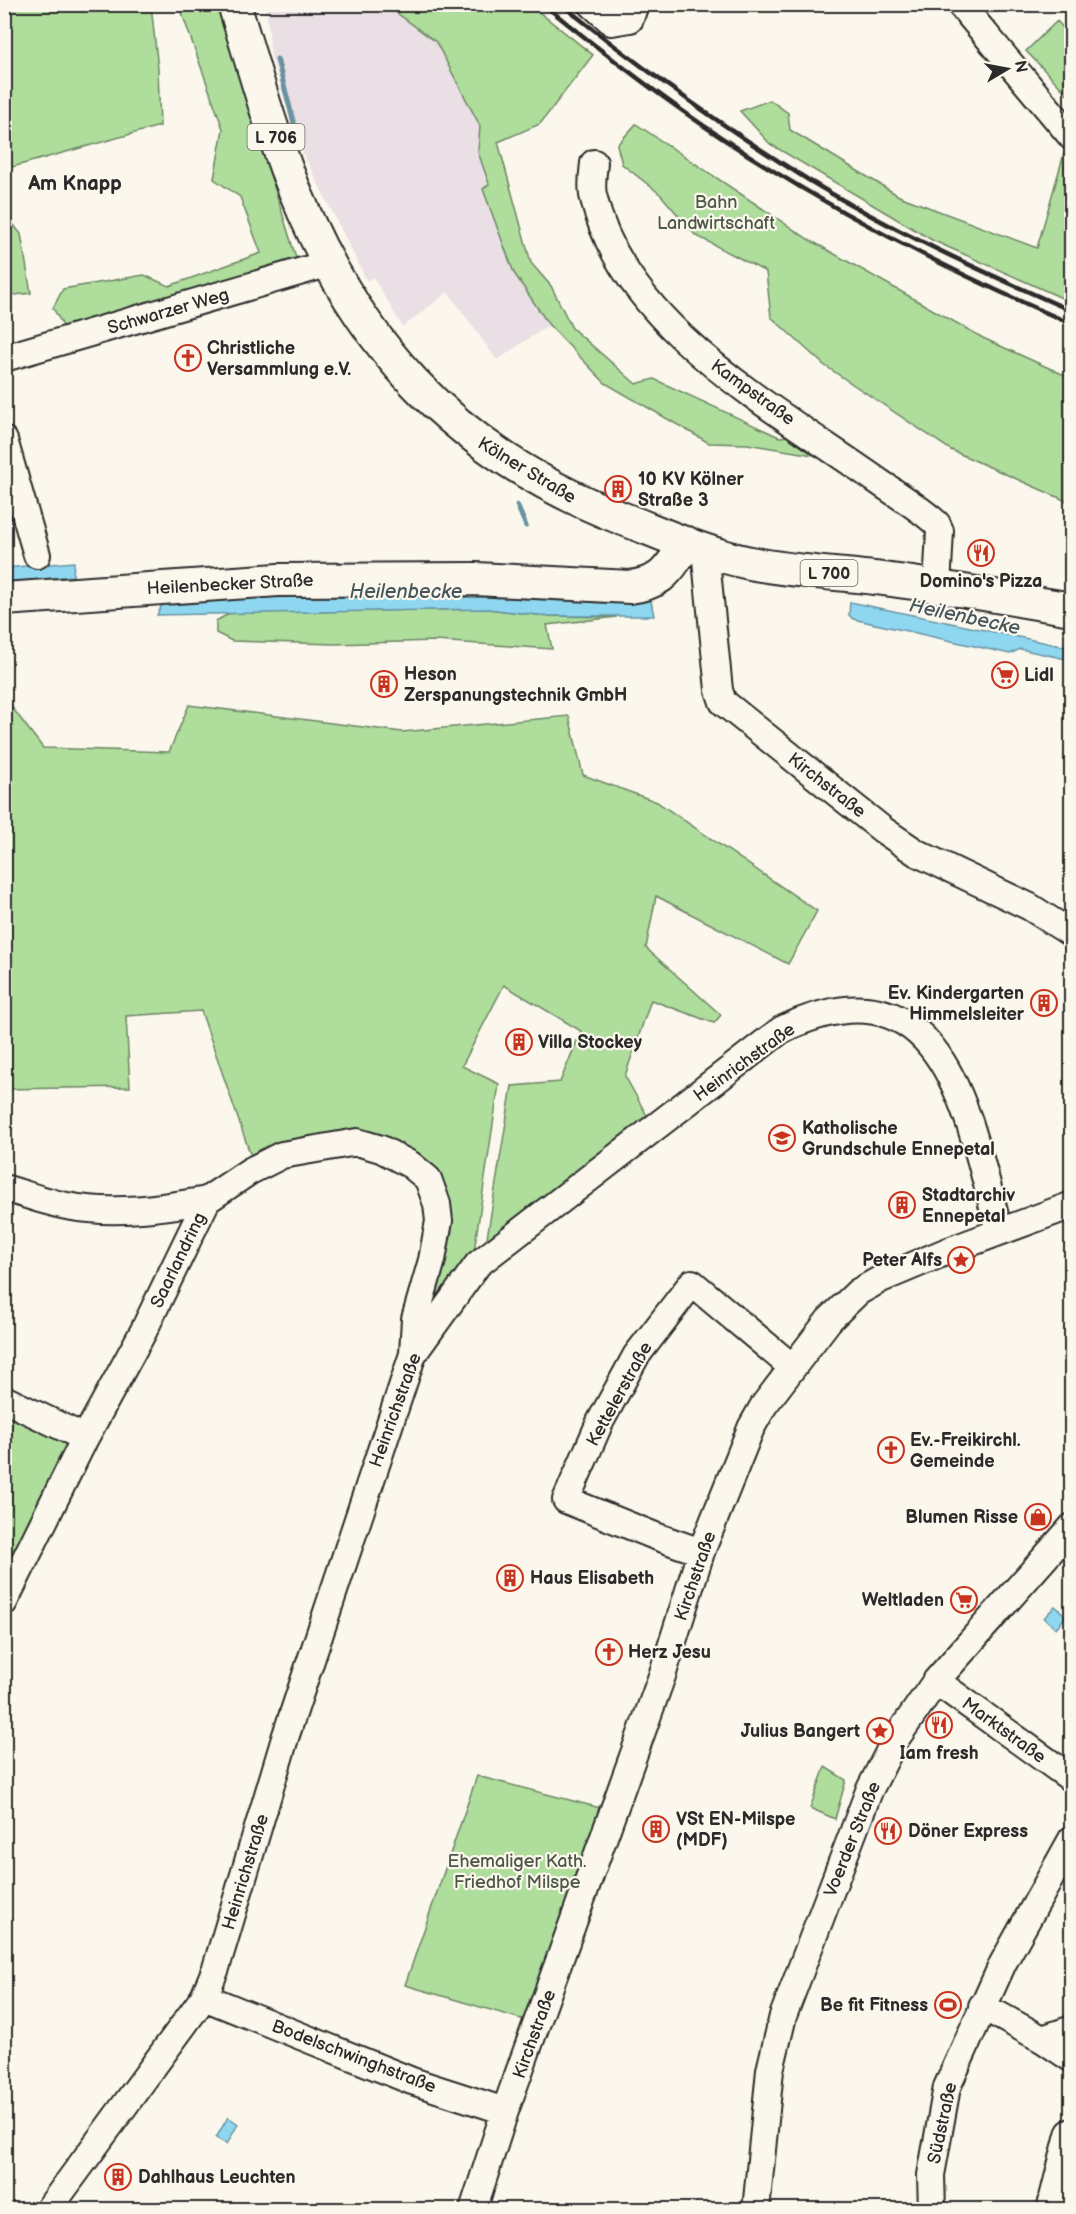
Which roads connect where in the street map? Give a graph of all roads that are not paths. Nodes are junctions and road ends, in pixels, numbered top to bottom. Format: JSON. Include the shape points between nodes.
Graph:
{"nodes":[{"id":1,"x":234,"y":4,"type":"edge"},
{"id":2,"x":592,"y":4,"type":"edge"},
{"id":3,"x":635,"y":4,"type":"edge"},
{"id":4,"x":960,"y":4,"type":"edge"},
{"id":5,"x":1071,"y":137,"type":"edge"},
{"id":6,"x":594,"y":163,"type":"dead end"},
{"id":7,"x":330,"y":263,"type":"junction"},
{"id":8,"x":4,"y":357,"type":"edge"},
{"id":9,"x":4,"y":440,"type":"edge"},
{"id":10,"x":696,"y":546,"type":"junction"},
{"id":11,"x":37,"y":555,"type":"dead end"},
{"id":12,"x":937,"y":587,"type":"junction"},
{"id":13,"x":4,"y":598,"type":"edge"},
{"id":14,"x":1071,"y":609,"type":"edge"},
{"id":15,"x":1071,"y":934,"type":"edge"},
{"id":16,"x":4,"y":1188,"type":"edge"},
{"id":17,"x":207,"y":1200,"type":"junction"},
{"id":18,"x":1071,"y":1205,"type":"edge"},
{"id":19,"x":999,"y":1231,"type":"junction"},
{"id":20,"x":413,"y":1354,"type":"junction"},
{"id":21,"x":792,"y":1367,"type":"junction"},
{"id":22,"x":4,"y":1399,"type":"edge"},
{"id":23,"x":85,"y":1438,"type":"junction"},
{"id":24,"x":1071,"y":1527,"type":"edge"},
{"id":25,"x":701,"y":1552,"type":"junction"},
{"id":26,"x":4,"y":1602,"type":"edge"},
{"id":27,"x":936,"y":1681,"type":"junction"},
{"id":28,"x":1071,"y":1779,"type":"edge"},
{"id":29,"x":1071,"y":1839,"type":"edge"},
{"id":30,"x":204,"y":1997,"type":"junction"},
{"id":31,"x":982,"y":2006,"type":"junction"},
{"id":32,"x":1071,"y":2029,"type":"edge"},
{"id":33,"x":1042,"y":2039,"type":"junction"},
{"id":34,"x":1071,"y":2059,"type":"edge"},
{"id":35,"x":505,"y":2111,"type":"junction"},
{"id":36,"x":1071,"y":2135,"type":"edge"},
{"id":37,"x":48,"y":2210,"type":"edge"},
{"id":38,"x":473,"y":2210,"type":"edge"},
{"id":39,"x":756,"y":2210,"type":"edge"},
{"id":40,"x":932,"y":2210,"type":"edge"},
{"id":41,"x":1053,"y":2210,"type":"edge"}],
"edges":[{"from":1,"to":7,"type":"main road","name":"Kölner Straße","number":"L 706","via":[[285,166]]},
{"from":2,"to":3,"type":"street","via":[[612,22],[630,19]]},
{"from":4,"to":5,"type":"street"},
{"from":6,"to":12,"type":"street","name":"Kampstraße","via":[[592,194],[606,233],[619,262],[641,291],[701,353],[739,384],[938,524]]},
{"from":7,"to":8,"type":"street","name":"Schwarzer Weg"},
{"from":7,"to":10,"type":"main road","name":"Kölner Straße","number":"L 706","via":[[358,313],[416,386],[473,438],[587,505]]},
{"from":9,"to":11,"type":"street"},
{"from":10,"to":12,"type":"main road","name":"Kölner Straße","number":"L 700","via":[[750,563]]},
{"from":10,"to":13,"type":"main road","name":"Heilenbecker Straße","via":[[661,578],[630,587],[476,579],[278,580]]},
{"from":10,"to":15,"type":"street","name":"Kirchstraße","via":[[723,702],[917,853],[1030,908]]},
{"from":12,"to":14,"type":"main road","name":"Kölner Straße","number":"L 700"},
{"from":16,"to":17,"type":"street","via":[[68,1206],[107,1210],[160,1208]]},
{"from":17,"to":20,"type":"street","name":"Saarlandring","via":[[282,1155],[335,1144],[357,1142],[411,1165],[428,1179],[439,1221],[415,1319]]},
{"from":17,"to":23,"type":"street","name":"Saarlandring","via":[[143,1332]]},
{"from":18,"to":19,"type":"street","name":"Kirchstraße"},
{"from":19,"to":20,"type":"street","name":"Heinrichstraße","via":[[971,1129],[946,1066],[932,1044],[893,1015],[847,1012],[808,1017],[754,1050],[478,1264]]},
{"from":19,"to":21,"type":"street","name":"Kirchstraße","via":[[901,1270],[858,1292],[829,1320]]},
{"from":20,"to":30,"type":"street","name":"Heinrichstraße","via":[[285,1738]]},
{"from":21,"to":25,"type":"street","name":"Kirchstraße","via":[[751,1428]]},
{"from":21,"to":25,"type":"street","name":"Kettelerstraße","via":[[692,1283],[636,1356],[600,1422],[566,1500]]},
{"from":22,"to":23,"type":"street"},
{"from":23,"to":26,"type":"street","name":"Saarlandring"},
{"from":24,"to":27,"type":"street","name":"Voerder Straße"},
{"from":25,"to":35,"type":"street","name":"Kirchstraße","via":[[663,1676]]},
{"from":27,"to":28,"type":"street","name":"Marktstraße"},
{"from":27,"to":39,"type":"street","name":"Voerder Straße","via":[[895,1740],[869,1791],[783,2016],[770,2070]]},
{"from":29,"to":31,"type":"street","name":"Südstraße"},
{"from":30,"to":35,"type":"street","name":"Bodelschwinghstraße","via":[[412,2081]]},
{"from":30,"to":37,"type":"street","name":"Heinrichstraße"},
{"from":31,"to":33,"type":"street"},
{"from":31,"to":40,"type":"street","name":"Südstraße","via":[[947,2087],[931,2175]]},
{"from":32,"to":33,"type":"street"},
{"from":33,"to":34,"type":"street"},
{"from":35,"to":38,"type":"street","name":"Kirchstraße"},
{"from":36,"to":41,"type":"main road"}]}
